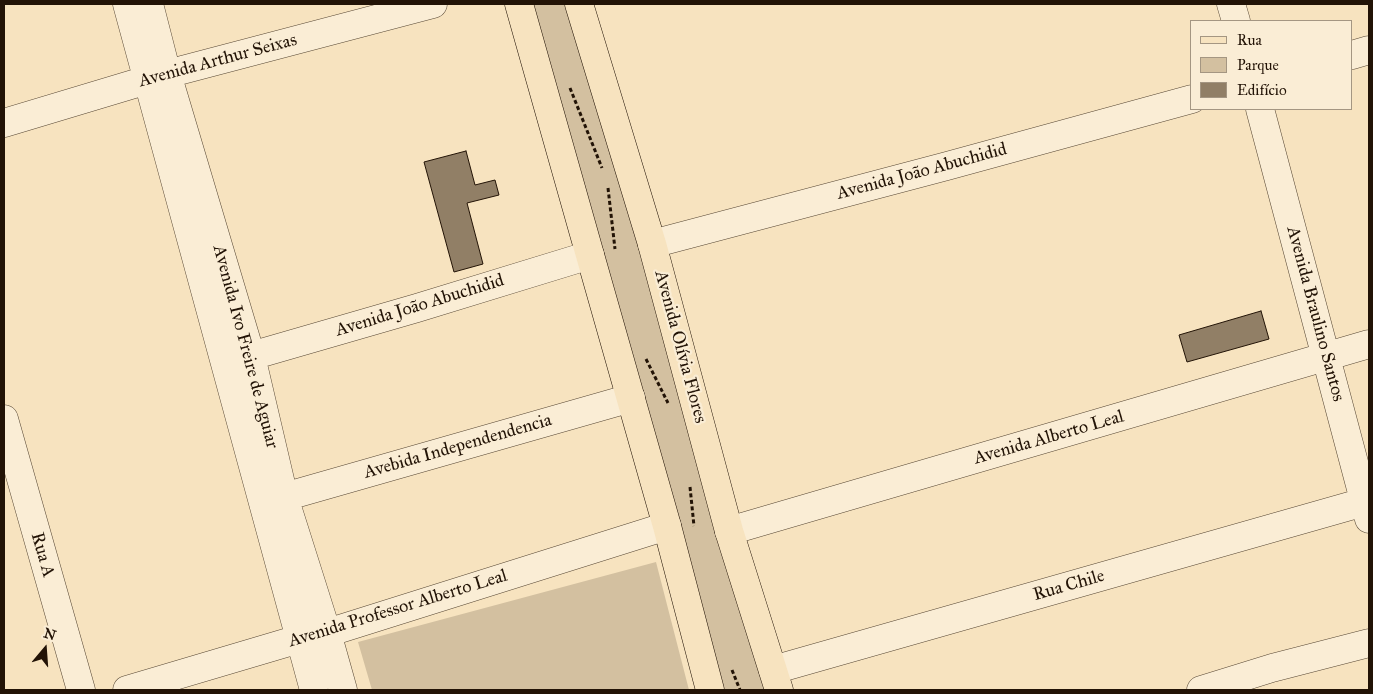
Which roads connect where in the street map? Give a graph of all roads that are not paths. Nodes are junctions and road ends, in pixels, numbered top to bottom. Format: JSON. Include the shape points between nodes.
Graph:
{"nodes":[{"id":1,"x":127,"y":4,"type":"edge"},
{"id":2,"x":150,"y":4,"type":"edge"},
{"id":3,"x":433,"y":4,"type":"edge"},
{"id":4,"x":519,"y":4,"type":"edge"},
{"id":5,"x":579,"y":4,"type":"edge"},
{"id":6,"x":1231,"y":4,"type":"edge"},
{"id":7,"x":1236,"y":20,"type":"edge"},
{"id":8,"x":1369,"y":50,"type":"edge"},
{"id":9,"x":1353,"y":55,"type":"edge"},
{"id":10,"x":158,"y":77,"type":"junction"},
{"id":11,"x":1190,"y":100,"type":"edge"},
{"id":12,"x":1260,"y":110,"type":"edge"},
{"id":13,"x":4,"y":123,"type":"edge"},
{"id":14,"x":652,"y":244,"type":"junction"},
{"id":15,"x":602,"y":253,"type":"junction"},
{"id":16,"x":1369,"y":344,"type":"edge"},
{"id":17,"x":251,"y":356,"type":"junction"},
{"id":18,"x":1327,"y":356,"type":"junction"},
{"id":19,"x":631,"y":398,"type":"junction"},
{"id":20,"x":4,"y":419,"type":"edge"},
{"id":21,"x":284,"y":497,"type":"junction"},
{"id":22,"x":1367,"y":510,"type":"edge"},
{"id":23,"x":667,"y":526,"type":"junction"},
{"id":24,"x":730,"y":531,"type":"junction"},
{"id":25,"x":327,"y":633,"type":"junction"},
{"id":26,"x":299,"y":639,"type":"junction"},
{"id":27,"x":1369,"y":643,"type":"edge"},
{"id":28,"x":776,"y":680,"type":"edge"},
{"id":29,"x":81,"y":690,"type":"edge"},
{"id":30,"x":127,"y":690,"type":"edge"},
{"id":31,"x":314,"y":690,"type":"edge"},
{"id":32,"x":343,"y":690,"type":"edge"},
{"id":33,"x":710,"y":690,"type":"edge"},
{"id":34,"x":1201,"y":690,"type":"edge"}],
"edges":[{"from":1,"to":10,"type":"street","name":"Avenida Ivo Freire de Aguiar"},
{"from":2,"to":10,"type":"street","name":"Avenida Ivo Freire de Aguiar"},
{"from":3,"to":10,"type":"street","name":"Avenida Arthur Seixas"},
{"from":4,"to":15,"type":"main road"},
{"from":5,"to":14,"type":"main road","name":"Avenida Olívia Flores"},
{"from":6,"to":7,"type":"street"},
{"from":8,"to":9,"type":"street"},
{"from":10,"to":13,"type":"street","name":"Avenida Arthur Seixas"},
{"from":10,"to":17,"type":"street","name":"Avenida Ivo Freire de Aguiar"},
{"from":10,"to":26,"type":"street","name":"Avenida Ivo Freire de Aguiar"},
{"from":11,"to":14,"type":"street","name":"Avenida João Abuchidid"},
{"from":12,"to":18,"type":"street","name":"Avenida Braulino Santos"},
{"from":14,"to":24,"type":"main road","name":"Avenida Olívia Flores"},
{"from":15,"to":17,"type":"street","name":"Avenida João Abuchidid"},
{"from":15,"to":19,"type":"main road"},
{"from":16,"to":18,"type":"street","name":"Avenida Alberto Leal"},
{"from":17,"to":21,"type":"street","name":"Avenida Ivo Freire de Aguiar"},
{"from":18,"to":22,"type":"street","name":"Avenida Braulino Santos"},
{"from":18,"to":24,"type":"street","name":"Avenida Alberto Leal"},
{"from":19,"to":21,"type":"street","name":"Avebida Independendencia"},
{"from":19,"to":23,"type":"main road"},
{"from":20,"to":29,"type":"street","name":"Rua A"},
{"from":21,"to":25,"type":"street","name":"Avenida Ivo Freire de Aguiar"},
{"from":22,"to":28,"type":"street","name":"Rua Chile"},
{"from":23,"to":25,"type":"street","name":"Avenida Professor Alberto Leal"},
{"from":23,"to":33,"type":"main road"},
{"from":24,"to":28,"type":"main road","name":"Avenida Olívia Flores"},
{"from":25,"to":26,"type":"street","name":"Avenida Professor Alberto Leal"},
{"from":25,"to":32,"type":"street","name":"Avenida Ivo Freire de Aguiar"},
{"from":26,"to":30,"type":"street","name":"Avenida Professor Alberto Leal"},
{"from":26,"to":31,"type":"street","name":"Avenida Ivo Freire de Aguiar"},
{"from":27,"to":34,"type":"street"}]}
